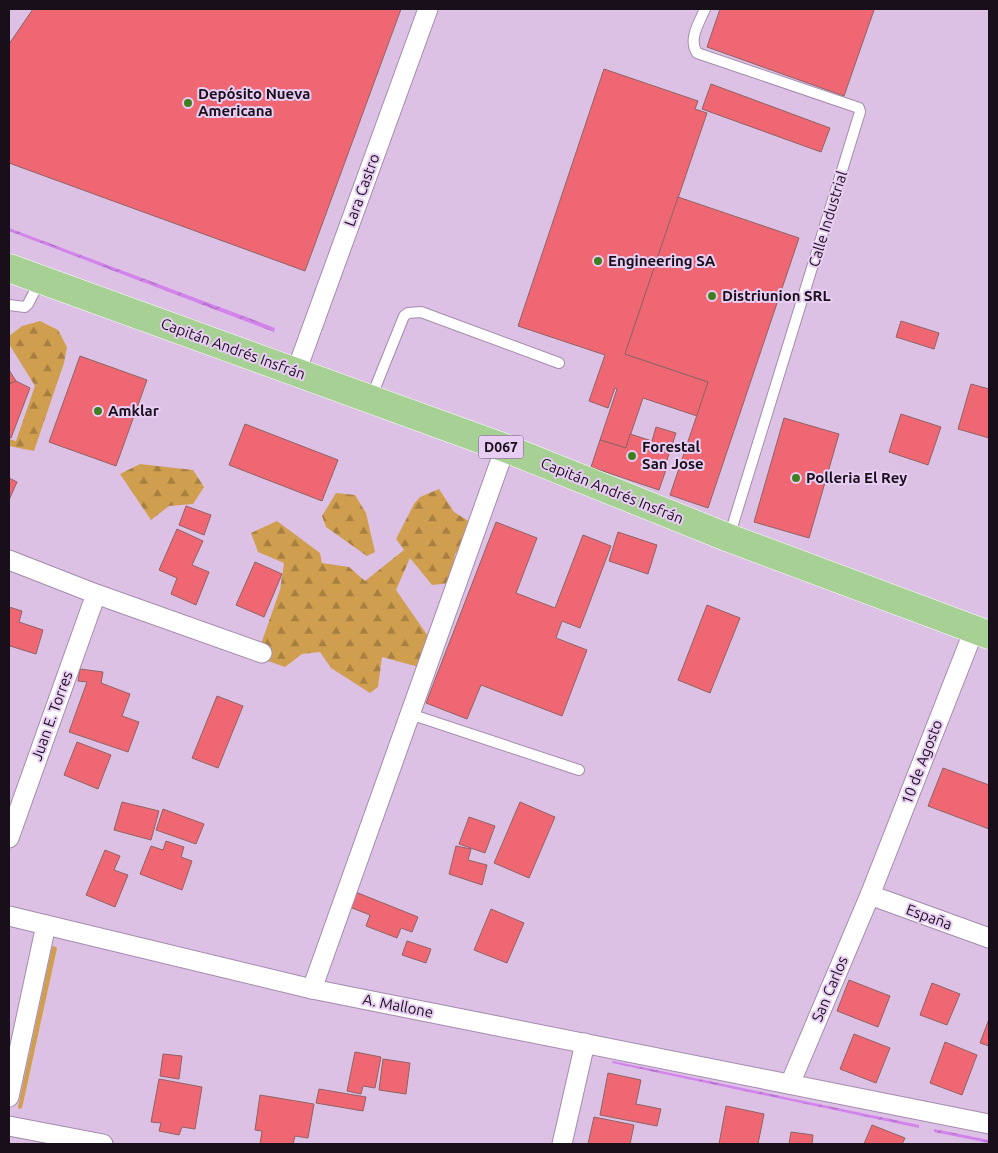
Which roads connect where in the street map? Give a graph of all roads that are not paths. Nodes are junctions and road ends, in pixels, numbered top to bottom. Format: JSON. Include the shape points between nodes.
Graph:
{"nodes":[{"id":1,"x":428,"y":9,"type":"edge"},
{"id":2,"x":705,"y":9,"type":"edge"},
{"id":3,"x":9,"y":268,"type":"edge"},
{"id":4,"x":41,"y":280,"type":"junction"},
{"id":5,"x":9,"y":305,"type":"edge"},
{"id":6,"x":559,"y":362,"type":"dead end"},
{"id":7,"x":296,"y":372,"type":"junction"},
{"id":8,"x":370,"y":399,"type":"junction"},
{"id":9,"x":505,"y":448,"type":"junction"},
{"id":10,"x":729,"y":538,"type":"junction"},
{"id":11,"x":9,"y":560,"type":"edge"},
{"id":12,"x":96,"y":594,"type":"junction"},
{"id":13,"x":985,"y":633,"type":"edge"},
{"id":14,"x":262,"y":653,"type":"dead end"},
{"id":15,"x":410,"y":714,"type":"junction"},
{"id":16,"x":579,"y":770,"type":"dead end"},
{"id":17,"x":9,"y":838,"type":"edge"},
{"id":18,"x":870,"y":895,"type":"junction"},
{"id":19,"x":9,"y":916,"type":"edge"},
{"id":20,"x":46,"y":925,"type":"junction"},
{"id":21,"x":989,"y":938,"type":"edge"},
{"id":22,"x":312,"y":989,"type":"junction"},
{"id":23,"x":584,"y":1043,"type":"junction"},
{"id":24,"x":790,"y":1084,"type":"junction"},
{"id":25,"x":9,"y":1097,"type":"edge"},
{"id":26,"x":989,"y":1124,"type":"edge"},
{"id":27,"x":9,"y":1126,"type":"edge"},
{"id":28,"x":26,"y":1137,"type":"edge"},
{"id":29,"x":103,"y":1144,"type":"edge"},
{"id":30,"x":562,"y":1144,"type":"edge"}],
"edges":[{"from":1,"to":7,"type":"street","name":"Lara Castro"},
{"from":2,"to":10,"type":"lane","name":"Calle Industrial","via":[[694,36],[693,43],[698,53],[859,108],[860,112]]},
{"from":3,"to":4,"type":"main road","name":"Capitán Andrés Insfrán","number":"D067"},
{"from":4,"to":5,"type":"lane","via":[[25,307]]},
{"from":4,"to":7,"type":"main road","name":"Capitán Andrés Insfrán","number":"D067"},
{"from":6,"to":8,"type":"lane","via":[[421,312],[412,312],[404,316]]},
{"from":7,"to":8,"type":"main road","name":"Capitán Andrés Insfrán","number":"D067"},
{"from":8,"to":9,"type":"main road","name":"Capitán Andrés Insfrán","number":"D067"},
{"from":9,"to":10,"type":"main road","name":"Capitán Andrés Insfrán","number":"D067"},
{"from":9,"to":15,"type":"street"},
{"from":10,"to":13,"type":"main road","name":"Capitán Andrés Insfrán","number":"D067"},
{"from":11,"to":12,"type":"street"},
{"from":12,"to":14,"type":"street"},
{"from":12,"to":17,"type":"street","name":"Juan E. Torres"},
{"from":13,"to":18,"type":"street","name":"10 de Agosto"},
{"from":15,"to":16,"type":"lane"},
{"from":15,"to":22,"type":"street"},
{"from":18,"to":21,"type":"street","name":"España"},
{"from":18,"to":24,"type":"street","name":"San Carlos"},
{"from":19,"to":20,"type":"street","name":"A. Mallone"},
{"from":20,"to":22,"type":"street","name":"A. Mallone"},
{"from":20,"to":25,"type":"street"},
{"from":22,"to":23,"type":"street","name":"A. Mallone"},
{"from":23,"to":24,"type":"street","name":"A. Mallone"},
{"from":23,"to":30,"type":"street"},
{"from":24,"to":26,"type":"street","name":"A. Mallone"},
{"from":27,"to":28,"type":"street"},
{"from":28,"to":29,"type":"street"}]}
